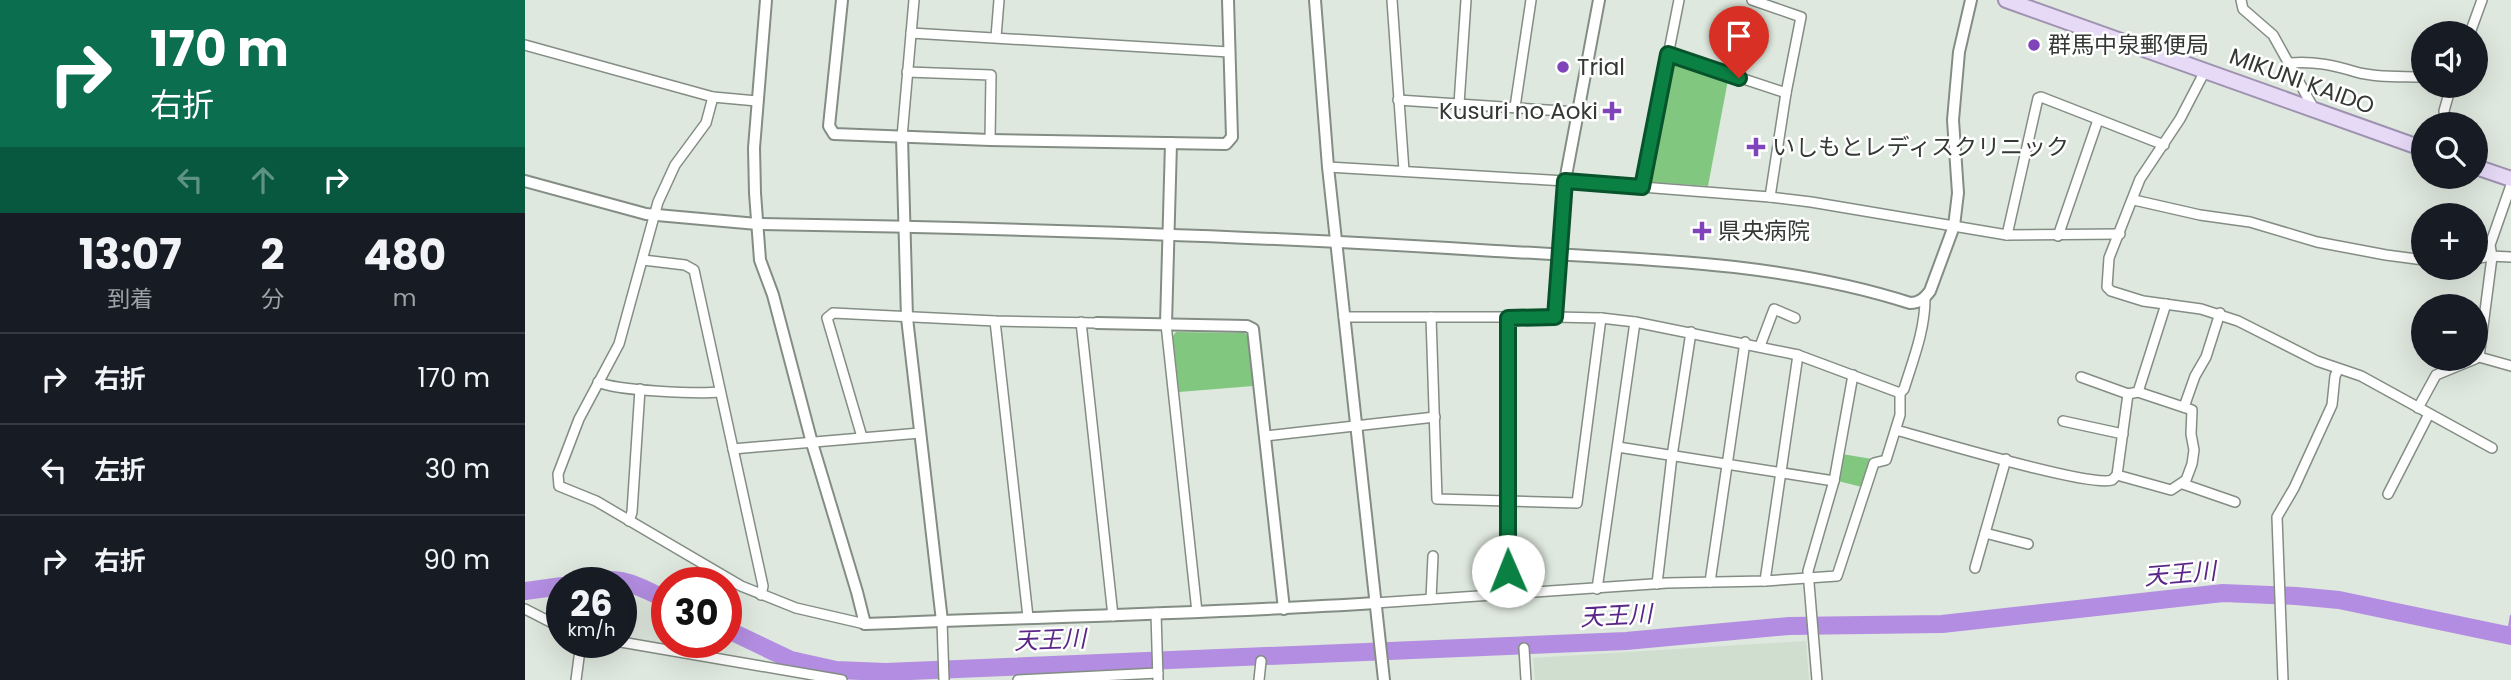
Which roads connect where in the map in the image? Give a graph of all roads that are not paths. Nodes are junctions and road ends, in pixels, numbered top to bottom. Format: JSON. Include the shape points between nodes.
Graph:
{"nodes":[{"id":1,"x":766,"y":0,"type":"edge"},
{"id":2,"x":842,"y":0,"type":"edge"},
{"id":3,"x":914,"y":0,"type":"edge"},
{"id":4,"x":999,"y":0,"type":"edge"},
{"id":5,"x":1228,"y":0,"type":"edge"},
{"id":6,"x":1315,"y":0,"type":"edge"},
{"id":7,"x":1392,"y":0,"type":"edge"},
{"id":8,"x":1466,"y":0,"type":"edge"},
{"id":9,"x":1531,"y":0,"type":"edge"},
{"id":10,"x":1599,"y":0,"type":"edge"},
{"id":11,"x":1679,"y":0,"type":"edge"},
{"id":12,"x":1752,"y":0,"type":"edge"},
{"id":13,"x":1971,"y":0,"type":"edge"},
{"id":14,"x":2006,"y":0,"type":"edge"},
{"id":15,"x":2241,"y":0,"type":"edge"},
{"id":16,"x":2482,"y":0,"type":"edge"},
{"id":17,"x":2474,"y":21,"type":"edge"},
{"id":18,"x":911,"y":33,"type":"junction"},
{"id":19,"x":996,"y":37,"type":"junction"},
{"id":20,"x":525,"y":45,"type":"edge"},
{"id":21,"x":1229,"y":52,"type":"junction"},
{"id":22,"x":1668,"y":54,"type":"junction"},
{"id":23,"x":2290,"y":64,"type":"junction"},
{"id":24,"x":2205,"y":71,"type":"junction"},
{"id":25,"x":907,"y":72,"type":"junction"},
{"id":26,"x":2411,"y":76,"type":"edge"},
{"id":27,"x":1786,"y":93,"type":"junction"},
{"id":28,"x":713,"y":97,"type":"junction"},
{"id":29,"x":1398,"y":100,"type":"junction"},
{"id":30,"x":757,"y":101,"type":"junction"},
{"id":31,"x":1459,"y":104,"type":"junction"},
{"id":32,"x":1515,"y":107,"type":"junction"},
{"id":33,"x":2313,"y":109,"type":"junction"},
{"id":34,"x":1577,"y":112,"type":"junction"},
{"id":35,"x":2098,"y":120,"type":"junction"},
{"id":36,"x":902,"y":138,"type":"junction"},
{"id":37,"x":990,"y":140,"type":"junction"},
{"id":38,"x":1171,"y":143,"type":"junction"},
{"id":39,"x":2411,"y":144,"type":"edge"},
{"id":40,"x":2164,"y":145,"type":"junction"},
{"id":41,"x":1328,"y":167,"type":"junction"},
{"id":42,"x":1403,"y":171,"type":"junction"},
{"id":43,"x":2488,"y":171,"type":"edge"},
{"id":44,"x":2511,"y":179,"type":"edge"},
{"id":45,"x":525,"y":181,"type":"edge"},
{"id":46,"x":1565,"y":181,"type":"junction"},
{"id":47,"x":2511,"y":185,"type":"edge"},
{"id":48,"x":1642,"y":187,"type":"junction"},
{"id":49,"x":1770,"y":197,"type":"junction"},
{"id":50,"x":2134,"y":200,"type":"junction"},
{"id":51,"x":654,"y":215,"type":"junction"},
{"id":52,"x":757,"y":224,"type":"junction"},
{"id":53,"x":1954,"y":226,"type":"junction"},
{"id":54,"x":905,"y":228,"type":"junction"},
{"id":55,"x":1168,"y":234,"type":"junction"},
{"id":56,"x":2120,"y":234,"type":"junction"},
{"id":57,"x":2007,"y":235,"type":"junction"},
{"id":58,"x":2057,"y":236,"type":"junction"},
{"id":59,"x":1338,"y":240,"type":"junction"},
{"id":60,"x":1560,"y":255,"type":"junction"},
{"id":61,"x":2492,"y":257,"type":"junction"},
{"id":62,"x":2511,"y":257,"type":"edge"},
{"id":63,"x":2488,"y":258,"type":"edge"},
{"id":64,"x":2411,"y":259,"type":"edge"},
{"id":65,"x":643,"y":260,"type":"junction"},
{"id":66,"x":2487,"y":294,"type":"edge"},
{"id":67,"x":1925,"y":299,"type":"junction"},
{"id":68,"x":2166,"y":304,"type":"junction"},
{"id":69,"x":2220,"y":313,"type":"junction"},
{"id":70,"x":1344,"y":317,"type":"junction"},
{"id":71,"x":1431,"y":317,"type":"junction"},
{"id":72,"x":1555,"y":317,"type":"junction"},
{"id":73,"x":1795,"y":317,"type":"dead end"},
{"id":74,"x":907,"y":318,"type":"junction"},
{"id":75,"x":1508,"y":318,"type":"junction"},
{"id":76,"x":1601,"y":318,"type":"junction"},
{"id":77,"x":995,"y":321,"type":"junction"},
{"id":78,"x":1081,"y":322,"type":"junction"},
{"id":79,"x":1635,"y":322,"type":"junction"},
{"id":80,"x":1097,"y":323,"type":"joint"},
{"id":81,"x":1166,"y":324,"type":"junction"},
{"id":82,"x":1691,"y":332,"type":"junction"},
{"id":83,"x":1745,"y":342,"type":"junction"},
{"id":84,"x":1760,"y":346,"type":"junction"},
{"id":85,"x":1798,"y":355,"type":"junction"},
{"id":86,"x":2488,"y":361,"type":"edge"},
{"id":87,"x":2511,"y":366,"type":"edge"},
{"id":88,"x":2339,"y":370,"type":"junction"},
{"id":89,"x":2446,"y":371,"type":"edge"},
{"id":90,"x":1853,"y":375,"type":"junction"},
{"id":91,"x":2081,"y":377,"type":"dead end"},
{"id":92,"x":598,"y":382,"type":"junction"},
{"id":93,"x":640,"y":389,"type":"junction"},
{"id":94,"x":720,"y":392,"type":"junction"},
{"id":95,"x":1900,"y":393,"type":"junction"},
{"id":96,"x":2133,"y":393,"type":"junction"},
{"id":97,"x":2184,"y":407,"type":"junction"},
{"id":98,"x":2418,"y":408,"type":"junction"},
{"id":99,"x":2429,"y":414,"type":"junction"},
{"id":100,"x":1435,"y":417,"type":"junction"},
{"id":101,"x":2063,"y":421,"type":"dead end"},
{"id":102,"x":1355,"y":425,"type":"junction"},
{"id":103,"x":1896,"y":430,"type":"junction"},
{"id":104,"x":920,"y":433,"type":"junction"},
{"id":105,"x":2123,"y":434,"type":"junction"},
{"id":106,"x":1265,"y":436,"type":"junction"},
{"id":107,"x":862,"y":437,"type":"junction"},
{"id":108,"x":812,"y":443,"type":"junction"},
{"id":109,"x":1618,"y":447,"type":"junction"},
{"id":110,"x":2492,"y":448,"type":"dead end"},
{"id":111,"x":733,"y":449,"type":"junction"},
{"id":112,"x":1672,"y":456,"type":"junction"},
{"id":113,"x":2006,"y":459,"type":"junction"},
{"id":114,"x":1727,"y":464,"type":"junction"},
{"id":115,"x":1781,"y":472,"type":"junction"},
{"id":116,"x":2117,"y":475,"type":"junction"},
{"id":117,"x":1835,"y":481,"type":"junction"},
{"id":118,"x":2183,"y":484,"type":"junction"},
{"id":119,"x":2388,"y":494,"type":"dead end"},
{"id":120,"x":1507,"y":501,"type":"junction"},
{"id":121,"x":2235,"y":502,"type":"dead end"},
{"id":122,"x":629,"y":521,"type":"junction"},
{"id":123,"x":1985,"y":533,"type":"junction"},
{"id":124,"x":2028,"y":544,"type":"dead end"},
{"id":125,"x":1433,"y":556,"type":"dead end"},
{"id":126,"x":1975,"y":568,"type":"dead end"},
{"id":127,"x":1810,"y":578,"type":"junction"},
{"id":128,"x":1765,"y":581,"type":"junction"},
{"id":129,"x":1710,"y":582,"type":"junction"},
{"id":130,"x":1657,"y":584,"type":"junction"},
{"id":131,"x":1597,"y":589,"type":"junction"},
{"id":132,"x":761,"y":595,"type":"junction"},
{"id":133,"x":1509,"y":595,"type":"junction"},
{"id":134,"x":1431,"y":599,"type":"junction"},
{"id":135,"x":1375,"y":603,"type":"junction"},
{"id":136,"x":525,"y":609,"type":"edge"},
{"id":137,"x":1284,"y":609,"type":"junction"},
{"id":138,"x":1197,"y":612,"type":"junction"},
{"id":139,"x":1156,"y":613,"type":"junction"},
{"id":140,"x":1113,"y":616,"type":"junction"},
{"id":141,"x":1028,"y":617,"type":"junction"},
{"id":142,"x":546,"y":620,"type":"edge"},
{"id":143,"x":942,"y":621,"type":"junction"},
{"id":144,"x":865,"y":624,"type":"junction"},
{"id":145,"x":637,"y":645,"type":"edge"},
{"id":146,"x":1524,"y":648,"type":"dead end"},
{"id":147,"x":579,"y":658,"type":"edge"},
{"id":148,"x":1261,"y":661,"type":"dead end"},
{"id":149,"x":1158,"y":673,"type":"edge"},
{"id":150,"x":944,"y":679,"type":"edge"},
{"id":151,"x":576,"y":680,"type":"edge"},
{"id":152,"x":842,"y":680,"type":"edge"},
{"id":153,"x":1019,"y":680,"type":"edge"},
{"id":154,"x":1259,"y":680,"type":"edge"},
{"id":155,"x":1384,"y":680,"type":"edge"},
{"id":156,"x":1526,"y":680,"type":"edge"},
{"id":157,"x":1817,"y":680,"type":"edge"},
{"id":158,"x":2283,"y":680,"type":"edge"}],
"edges":[{"from":1,"to":30,"type":"street"},
{"from":2,"to":36,"type":"street","via":[[831,131]]},
{"from":3,"to":18,"type":"street"},
{"from":4,"to":19,"type":"street"},
{"from":5,"to":21,"type":"street"},
{"from":6,"to":41,"type":"street"},
{"from":7,"to":29,"type":"street"},
{"from":8,"to":31,"type":"street"},
{"from":9,"to":32,"type":"street"},
{"from":10,"to":34,"type":"street"},
{"from":11,"to":22,"type":"street"},
{"from":12,"to":27,"type":"street","via":[[1801,17]]},
{"from":13,"to":53,"type":"street","via":[[1957,69]]},
{"from":14,"to":24,"type":"main road","name":"MIKUNI KAIDO"},
{"from":15,"to":23,"type":"street","via":[[2243,9],[2273,35]]},
{"from":16,"to":17,"type":"street"},
{"from":18,"to":19,"type":"street"},
{"from":18,"to":25,"type":"street"},
{"from":19,"to":21,"type":"street"},
{"from":20,"to":28,"type":"street"},
{"from":21,"to":38,"type":"street","via":[[1230,141]]},
{"from":22,"to":27,"type":"street"},
{"from":22,"to":48,"type":"street"},
{"from":23,"to":26,"type":"street","via":[[2312,62],[2357,72]]},
{"from":23,"to":33,"type":"street"},
{"from":24,"to":33,"type":"main road","name":"MIKUNI KAIDO"},
{"from":24,"to":40,"type":"street"},
{"from":25,"to":36,"type":"street"},
{"from":25,"to":37,"type":"street","via":[[991,75]]},
{"from":27,"to":49,"type":"street"},
{"from":28,"to":30,"type":"street"},
{"from":28,"to":51,"type":"street","via":[[709,118],[672,170]]},
{"from":29,"to":31,"type":"street"},
{"from":29,"to":42,"type":"street"},
{"from":30,"to":52,"type":"street"},
{"from":31,"to":32,"type":"street"},
{"from":32,"to":34,"type":"street"},
{"from":33,"to":39,"type":"main road","name":"MIKUNI KAIDO"},
{"from":34,"to":46,"type":"street"},
{"from":35,"to":40,"type":"street"},
{"from":35,"to":57,"type":"street","via":[[2038,98]]},
{"from":35,"to":58,"type":"street"},
{"from":36,"to":37,"type":"street"},
{"from":36,"to":54,"type":"street"},
{"from":37,"to":38,"type":"street"},
{"from":38,"to":55,"type":"street"},
{"from":40,"to":50,"type":"street","via":[[2140,179]]},
{"from":41,"to":42,"type":"street"},
{"from":41,"to":59,"type":"street"},
{"from":42,"to":46,"type":"street"},
{"from":43,"to":44,"type":"main road"},
{"from":45,"to":51,"type":"street"},
{"from":46,"to":48,"type":"street"},
{"from":46,"to":60,"type":"street"},
{"from":47,"to":61,"type":"street","via":[[2490,245]]},
{"from":48,"to":49,"type":"street"},
{"from":49,"to":53,"type":"street"},
{"from":50,"to":56,"type":"street"},
{"from":50,"to":64,"type":"street"},
{"from":51,"to":52,"type":"street"},
{"from":51,"to":65,"type":"street"},
{"from":52,"to":54,"type":"street"},
{"from":52,"to":108,"type":"street","via":[[761,260]]},
{"from":53,"to":57,"type":"street"},
{"from":53,"to":67,"type":"street"},
{"from":54,"to":55,"type":"street"},
{"from":54,"to":74,"type":"street"},
{"from":55,"to":59,"type":"street"},
{"from":55,"to":81,"type":"street"},
{"from":56,"to":58,"type":"street"},
{"from":56,"to":68,"type":"street","via":[[2109,257],[2107,287]]},
{"from":57,"to":58,"type":"street"},
{"from":59,"to":60,"type":"street"},
{"from":59,"to":70,"type":"street"},
{"from":60,"to":67,"type":"street","via":[[1751,268],[1816,278],[1910,303]]},
{"from":60,"to":72,"type":"street"},
{"from":61,"to":62,"type":"street"},
{"from":61,"to":63,"type":"street"},
{"from":61,"to":66,"type":"street"},
{"from":65,"to":92,"type":"street","via":[[619,344]]},
{"from":65,"to":94,"type":"street","via":[[694,270]]},
{"from":67,"to":95,"type":"street","via":[[1919,340]]},
{"from":68,"to":69,"type":"street"},
{"from":68,"to":96,"type":"street"},
{"from":69,"to":88,"type":"street"},
{"from":69,"to":97,"type":"street"},
{"from":70,"to":71,"type":"street"},
{"from":70,"to":102,"type":"street"},
{"from":71,"to":75,"type":"street"},
{"from":71,"to":100,"type":"street"},
{"from":72,"to":75,"type":"street"},
{"from":72,"to":76,"type":"street"},
{"from":73,"to":84,"type":"street","via":[[1774,309]]},
{"from":74,"to":77,"type":"street"},
{"from":74,"to":104,"type":"street"},
{"from":74,"to":107,"type":"street","via":[[833,313],[827,318]]},
{"from":75,"to":120,"type":"street"},
{"from":76,"to":79,"type":"street"},
{"from":76,"to":120,"type":"street","via":[[1577,503]]},
{"from":77,"to":78,"type":"street"},
{"from":77,"to":141,"type":"street"},
{"from":78,"to":80,"type":"street"},
{"from":78,"to":140,"type":"street"},
{"from":79,"to":82,"type":"street"},
{"from":79,"to":109,"type":"street"},
{"from":80,"to":81,"type":"street"},
{"from":81,"to":106,"type":"street","via":[[1253,329]]},
{"from":81,"to":138,"type":"street"},
{"from":82,"to":83,"type":"street"},
{"from":82,"to":112,"type":"street"},
{"from":83,"to":84,"type":"street"},
{"from":83,"to":114,"type":"street"},
{"from":84,"to":85,"type":"street"},
{"from":85,"to":90,"type":"street"},
{"from":85,"to":115,"type":"street"},
{"from":86,"to":87,"type":"street"},
{"from":88,"to":98,"type":"street","via":[[2361,376]]},
{"from":88,"to":158,"type":"street","via":[[2333,405],[2277,517]]},
{"from":89,"to":98,"type":"street","via":[[2436,375]]},
{"from":90,"to":95,"type":"street"},
{"from":90,"to":117,"type":"street"},
{"from":91,"to":96,"type":"street"},
{"from":92,"to":93,"type":"street"},
{"from":92,"to":122,"type":"street","via":[[579,419],[557,483]]},
{"from":93,"to":94,"type":"street"},
{"from":93,"to":122,"type":"street"},
{"from":94,"to":111,"type":"street"},
{"from":95,"to":103,"type":"street"},
{"from":96,"to":97,"type":"street"},
{"from":96,"to":105,"type":"street"},
{"from":97,"to":118,"type":"street","via":[[2192,410],[2194,450]]},
{"from":98,"to":99,"type":"street"},
{"from":99,"to":110,"type":"street"},
{"from":99,"to":119,"type":"street"},
{"from":100,"to":102,"type":"street"},
{"from":100,"to":120,"type":"street","via":[[1437,499]]},
{"from":101,"to":105,"type":"street"},
{"from":102,"to":106,"type":"street"},
{"from":102,"to":135,"type":"street"},
{"from":103,"to":113,"type":"street"},
{"from":103,"to":127,"type":"street","via":[[1886,460],[1874,463],[1837,576]]},
{"from":104,"to":107,"type":"street"},
{"from":104,"to":143,"type":"street"},
{"from":105,"to":116,"type":"street"},
{"from":106,"to":137,"type":"street"},
{"from":107,"to":108,"type":"street"},
{"from":108,"to":111,"type":"street"},
{"from":108,"to":144,"type":"street"},
{"from":109,"to":112,"type":"street"},
{"from":109,"to":131,"type":"street"},
{"from":111,"to":132,"type":"street","via":[[763,586]]},
{"from":112,"to":114,"type":"street"},
{"from":112,"to":130,"type":"street"},
{"from":113,"to":116,"type":"street","via":[[2108,482]]},
{"from":113,"to":123,"type":"street"},
{"from":114,"to":115,"type":"street"},
{"from":114,"to":129,"type":"street"},
{"from":115,"to":117,"type":"street"},
{"from":115,"to":128,"type":"street"},
{"from":116,"to":118,"type":"street","via":[[2171,490]]},
{"from":117,"to":127,"type":"street","via":[[1808,571]]},
{"from":118,"to":121,"type":"street"},
{"from":120,"to":133,"type":"street"},
{"from":122,"to":132,"type":"street"},
{"from":123,"to":124,"type":"street"},
{"from":123,"to":126,"type":"street"},
{"from":125,"to":134,"type":"street"},
{"from":127,"to":128,"type":"street"},
{"from":127,"to":157,"type":"street"},
{"from":128,"to":129,"type":"street"},
{"from":129,"to":130,"type":"street"},
{"from":130,"to":131,"type":"street"},
{"from":131,"to":133,"type":"street"},
{"from":132,"to":144,"type":"street"},
{"from":133,"to":134,"type":"street"},
{"from":134,"to":135,"type":"street"},
{"from":135,"to":137,"type":"street"},
{"from":135,"to":155,"type":"street"},
{"from":136,"to":142,"type":"street"},
{"from":137,"to":138,"type":"street"},
{"from":138,"to":139,"type":"street"},
{"from":139,"to":140,"type":"street"},
{"from":139,"to":149,"type":"street"},
{"from":140,"to":141,"type":"street"},
{"from":141,"to":143,"type":"street"},
{"from":143,"to":144,"type":"street"},
{"from":143,"to":150,"type":"street"},
{"from":145,"to":152,"type":"street"},
{"from":146,"to":156,"type":"street"},
{"from":147,"to":151,"type":"street"},
{"from":148,"to":154,"type":"street"},
{"from":149,"to":153,"type":"street"}]}
